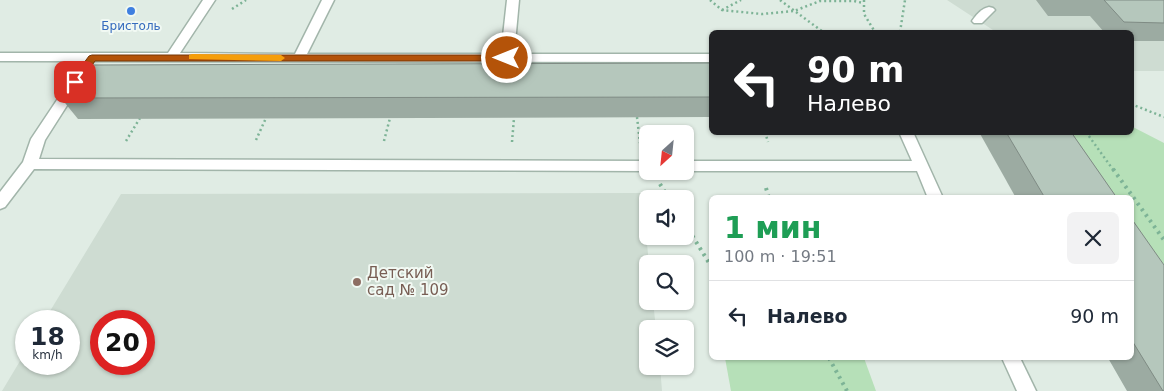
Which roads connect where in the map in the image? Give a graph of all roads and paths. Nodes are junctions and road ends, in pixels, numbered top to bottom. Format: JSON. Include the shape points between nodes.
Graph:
{"nodes":[{"id":1,"x":209,"y":0,"type":"edge"},
{"id":2,"x":328,"y":0,"type":"edge"},
{"id":3,"x":513,"y":0,"type":"edge"},
{"id":4,"x":710,"y":0,"type":"edge"},
{"id":5,"x":741,"y":0,"type":"edge"},
{"id":6,"x":780,"y":0,"type":"edge"},
{"id":7,"x":905,"y":0,"type":"edge"},
{"id":8,"x":864,"y":2,"type":"edge"},
{"id":9,"x":722,"y":10,"type":"junction"},
{"id":10,"x":794,"y":10,"type":"junction"},
{"id":11,"x":988,"y":10,"type":"dead end"},
{"id":12,"x":978,"y":21,"type":"dead end"},
{"id":13,"x":820,"y":30,"type":"edge"},
{"id":14,"x":874,"y":30,"type":"edge"},
{"id":15,"x":900,"y":30,"type":"edge"},
{"id":16,"x":0,"y":57,"type":"edge"},
{"id":17,"x":172,"y":57,"type":"junction"},
{"id":18,"x":92,"y":58,"type":"junction"},
{"id":19,"x":298,"y":58,"type":"junction"},
{"id":20,"x":507,"y":58,"type":"junction"},
{"id":21,"x":709,"y":58,"type":"edge"},
{"id":22,"x":1134,"y":105,"type":"edge"},
{"id":23,"x":1164,"y":117,"type":"edge"},
{"id":24,"x":907,"y":135,"type":"edge"},
{"id":25,"x":1088,"y":135,"type":"edge"},
{"id":26,"x":30,"y":164,"type":"junction"},
{"id":27,"x":639,"y":166,"type":"edge"},
{"id":28,"x":694,"y":166,"type":"edge"},
{"id":29,"x":921,"y":166,"type":"junction"},
{"id":30,"x":935,"y":195,"type":"edge"},
{"id":31,"x":1132,"y":195,"type":"edge"},
{"id":32,"x":1134,"y":198,"type":"edge"},
{"id":33,"x":0,"y":203,"type":"edge"},
{"id":34,"x":694,"y":239,"type":"edge"},
{"id":35,"x":1164,"y":240,"type":"edge"},
{"id":36,"x":709,"y":263,"type":"edge"},
{"id":37,"x":830,"y":360,"type":"edge"},
{"id":38,"x":1012,"y":360,"type":"edge"},
{"id":39,"x":847,"y":391,"type":"edge"},
{"id":40,"x":1027,"y":391,"type":"edge"}],
"edges":[{"from":1,"to":17,"type":"lane"},
{"from":2,"to":19,"type":"lane"},
{"from":3,"to":20,"type":"lane"},
{"from":4,"to":9,"type":"path"},
{"from":5,"to":9,"type":"path"},
{"from":6,"to":10,"type":"path"},
{"from":7,"to":15,"type":"path"},
{"from":8,"to":10,"type":"path","via":[[820,1]]},
{"from":8,"to":14,"type":"path","via":[[864,14]]},
{"from":9,"to":10,"type":"path","via":[[762,14]]},
{"from":10,"to":13,"type":"path"},
{"from":11,"to":12,"type":"lane"},
{"from":16,"to":18,"type":"lane"},
{"from":17,"to":18,"type":"lane"},
{"from":17,"to":19,"type":"lane"},
{"from":18,"to":26,"type":"lane","via":[[38,139]]},
{"from":19,"to":20,"type":"lane"},
{"from":20,"to":21,"type":"lane"},
{"from":22,"to":23,"type":"path"},
{"from":24,"to":29,"type":"lane"},
{"from":25,"to":31,"type":"path"},
{"from":26,"to":27,"type":"lane"},
{"from":26,"to":33,"type":"lane"},
{"from":28,"to":29,"type":"lane"},
{"from":29,"to":30,"type":"lane"},
{"from":32,"to":35,"type":"path"},
{"from":34,"to":36,"type":"path"},
{"from":37,"to":39,"type":"path"},
{"from":38,"to":40,"type":"lane"}]}
